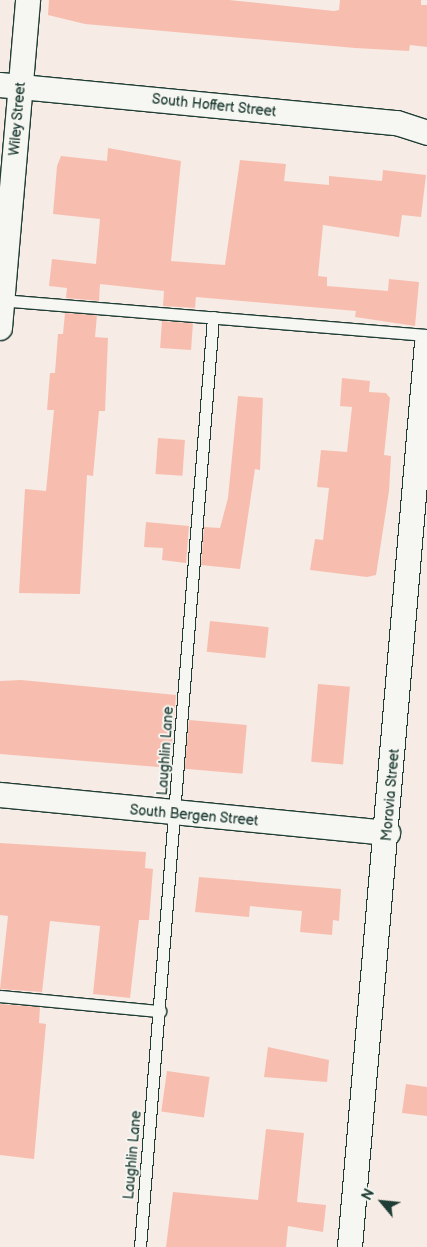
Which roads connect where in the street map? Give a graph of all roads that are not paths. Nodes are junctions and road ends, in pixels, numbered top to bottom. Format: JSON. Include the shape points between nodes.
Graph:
{"nodes":[{"id":1,"x":28,"y":0,"type":"edge"},
{"id":2,"x":10,"y":86,"type":"edge"},
{"id":3,"x":427,"y":133,"type":"edge"},
{"id":4,"x":2,"y":300,"type":"edge"},
{"id":5,"x":213,"y":317,"type":"junction"},
{"id":6,"x":0,"y":328,"type":"edge"},
{"id":7,"x":427,"y":334,"type":"edge"},
{"id":8,"x":427,"y":343,"type":"edge"},
{"id":9,"x":0,"y":795,"type":"edge"},
{"id":10,"x":176,"y":816,"type":"junction"},
{"id":11,"x":388,"y":833,"type":"junction"},
{"id":12,"x":0,"y":996,"type":"edge"},
{"id":13,"x":160,"y":1011,"type":"junction"},
{"id":14,"x":140,"y":1247,"type":"edge"},
{"id":15,"x":350,"y":1247,"type":"edge"}],
"edges":[{"from":1,"to":2,"type":"street","name":"Wiley Street"},
{"from":2,"to":3,"type":"street","name":"South Hoffert Street","via":[[397,123]]},
{"from":2,"to":4,"type":"street","name":"Wiley Street"},
{"from":4,"to":5,"type":"lane"},
{"from":4,"to":6,"type":"street","name":"Wiley Street"},
{"from":5,"to":7,"type":"lane"},
{"from":5,"to":10,"type":"lane","name":"Laughlin Lane"},
{"from":8,"to":11,"type":"street","name":"Moravia Street"},
{"from":9,"to":10,"type":"street","name":"South Bergen Street"},
{"from":10,"to":11,"type":"street","name":"South Bergen Street"},
{"from":10,"to":13,"type":"lane","name":"Laughlin Lane"},
{"from":11,"to":15,"type":"street","name":"Moravia Street"},
{"from":12,"to":13,"type":"lane"},
{"from":13,"to":14,"type":"lane","name":"Laughlin Lane"}]}
